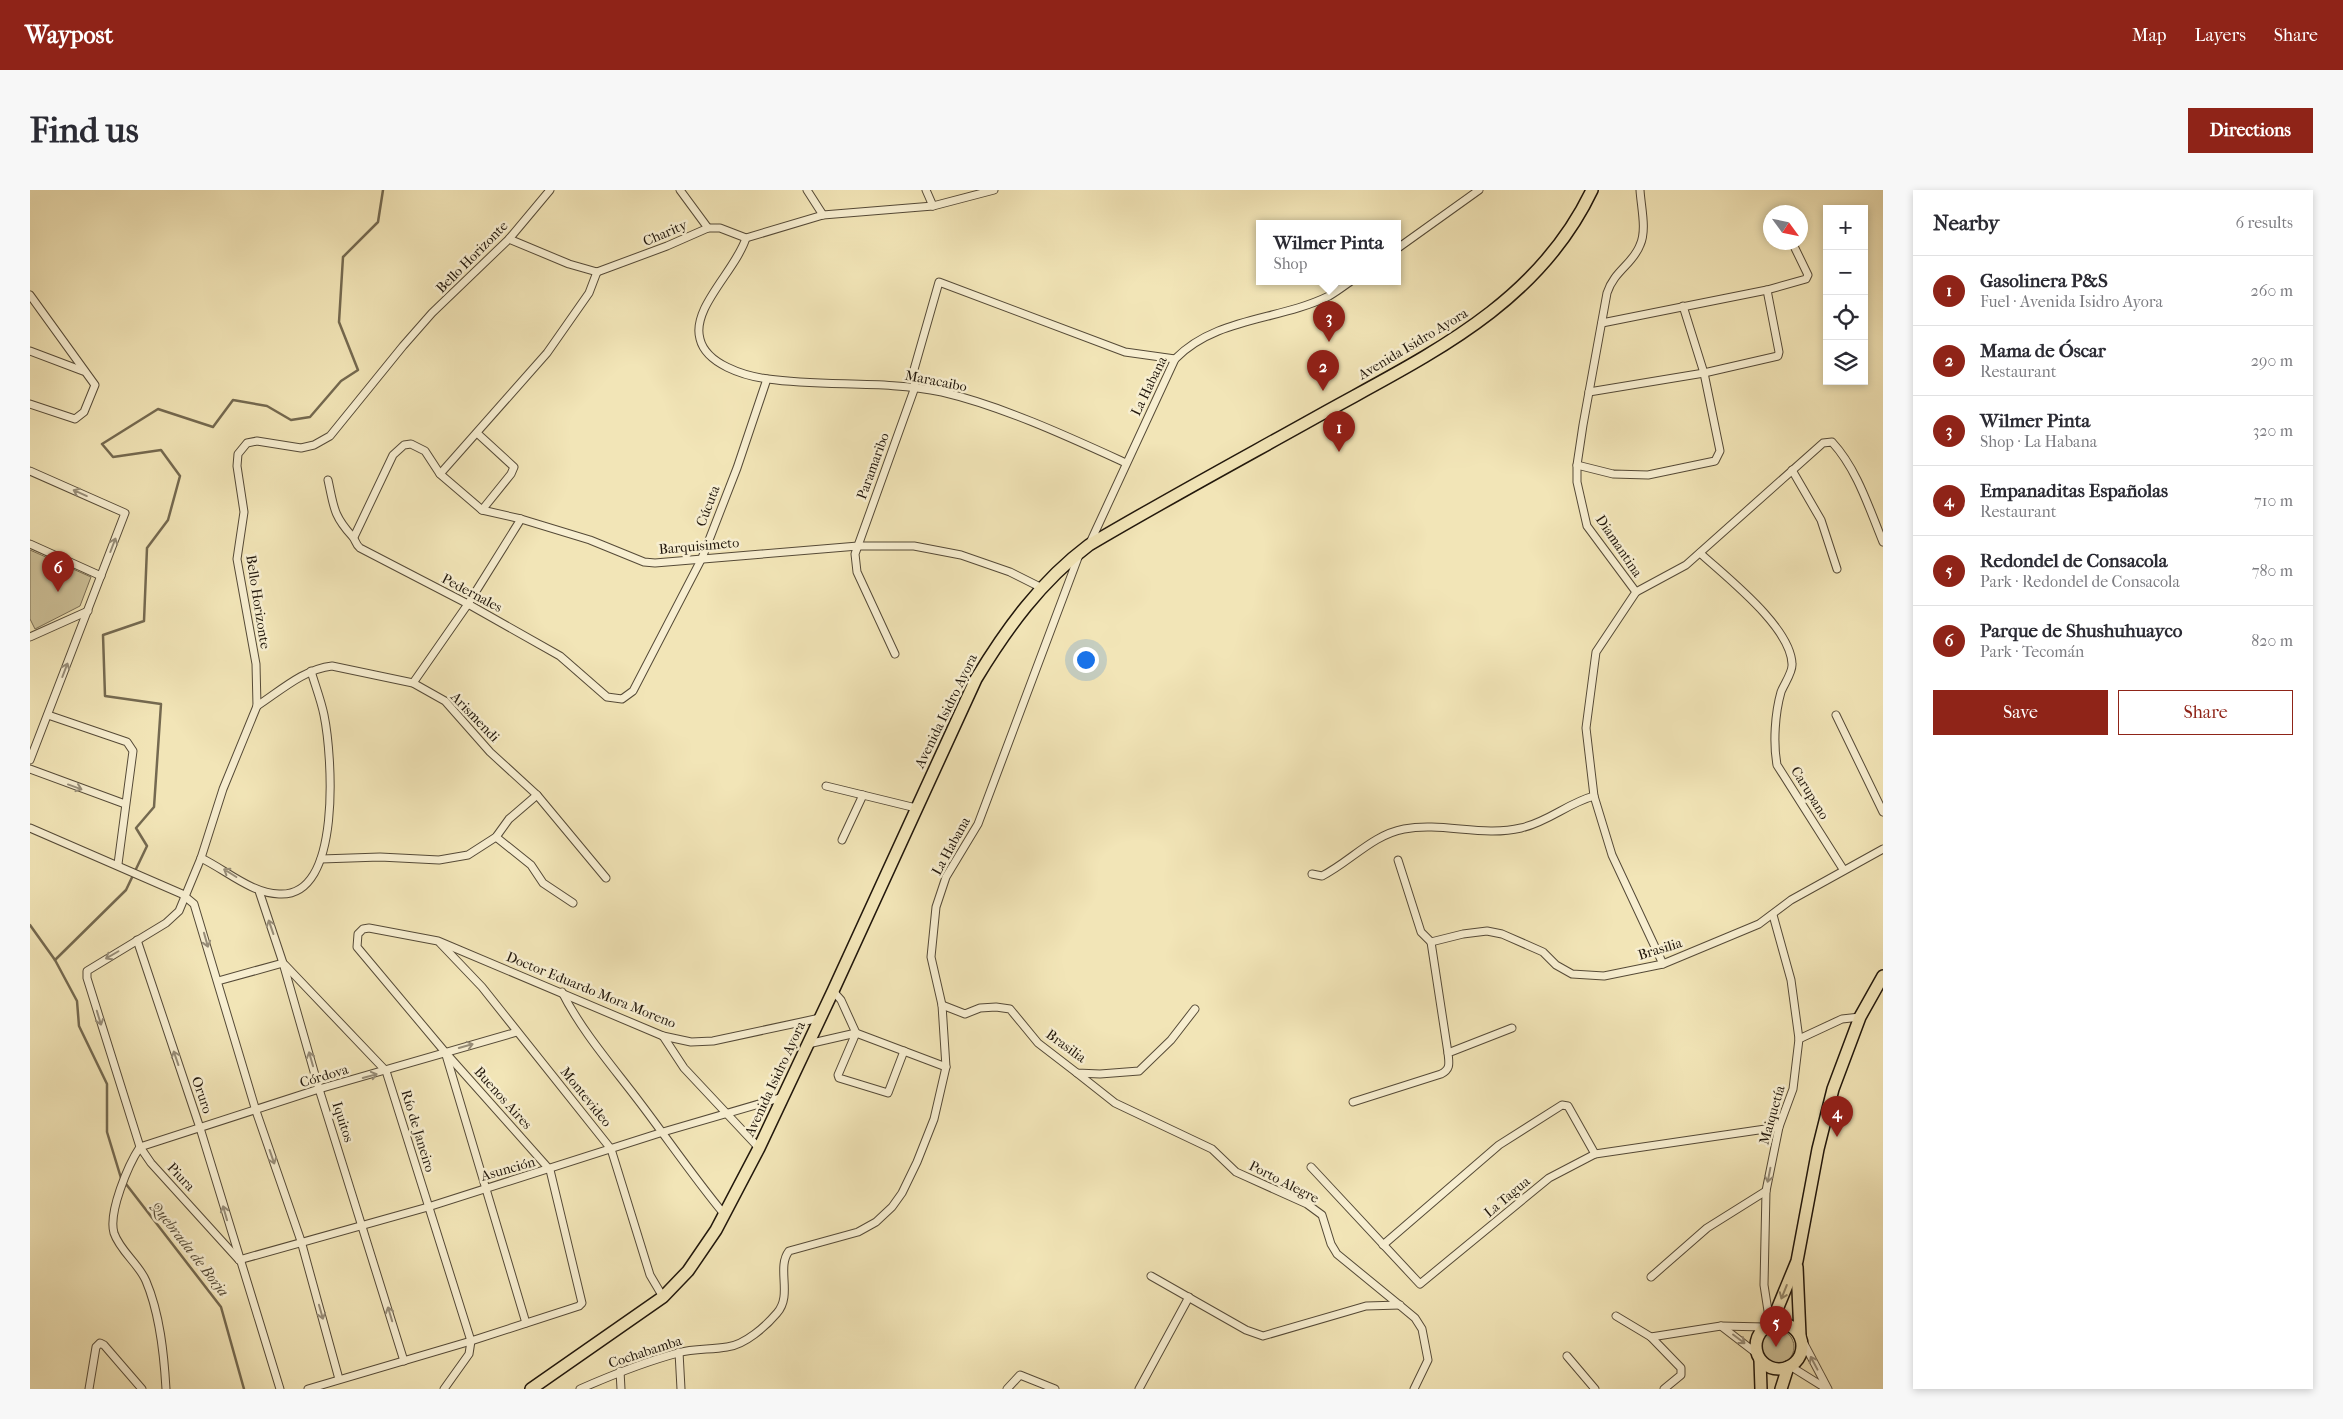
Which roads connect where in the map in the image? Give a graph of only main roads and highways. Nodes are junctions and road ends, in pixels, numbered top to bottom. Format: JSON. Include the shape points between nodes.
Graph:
{"nodes":[{"id":1,"x":1592,"y":190,"type":"edge"},
{"id":2,"x":1883,"y":976,"type":"edge"},
{"id":3,"x":1797,"y":1260,"type":"junction"},
{"id":4,"x":1769,"y":1325,"type":"junction"},
{"id":5,"x":1800,"y":1336,"type":"junction"},
{"id":6,"x":1758,"y":1356,"type":"junction"},
{"id":7,"x":1789,"y":1367,"type":"junction"},
{"id":8,"x":531,"y":1389,"type":"edge"},
{"id":9,"x":1761,"y":1389,"type":"edge"},
{"id":10,"x":1781,"y":1389,"type":"edge"}],
"edges":[{"from":1,"to":8,"type":"main road","name":"Avenida Isidro Ayora","via":[[1545,263],[1514,294],[1456,339],[1084,549],[1042,588],[1015,619],[976,679],[759,1148],[702,1252],[663,1297]]},
{"from":2,"to":3,"type":"main road","via":[[1860,1017],[1833,1089]]},
{"from":3,"to":4,"type":"main road","one_way":true},
{"from":3,"to":5,"type":"main road"},
{"from":4,"to":5,"type":"main road","via":[[1788,1324]]},
{"from":4,"to":6,"type":"main road","via":[[1758,1336]]},
{"from":5,"to":7,"type":"main road","via":[[1801,1354]]},
{"from":6,"to":7,"type":"main road","via":[[1774,1369]]},
{"from":6,"to":9,"type":"main road"},
{"from":7,"to":10,"type":"main road"}]}
